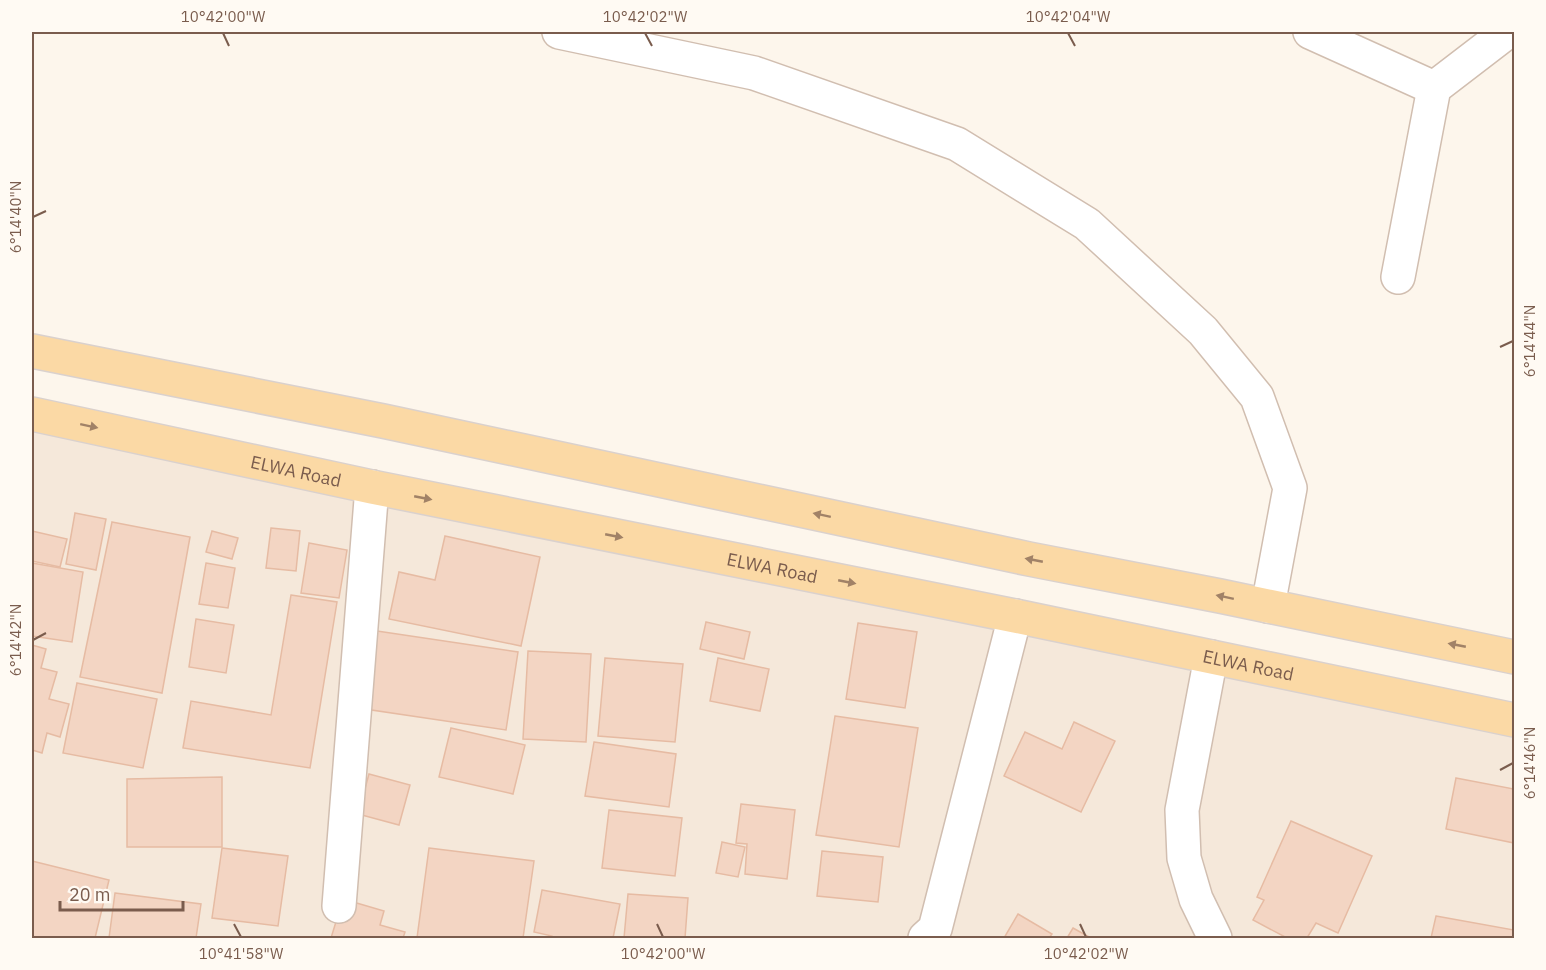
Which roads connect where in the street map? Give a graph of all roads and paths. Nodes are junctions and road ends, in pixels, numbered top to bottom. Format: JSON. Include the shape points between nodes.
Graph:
{"nodes":[{"id":1,"x":559,"y":32,"type":"edge"},
{"id":2,"x":1310,"y":32,"type":"edge"},
{"id":3,"x":1507,"y":32,"type":"edge"},
{"id":4,"x":1434,"y":88,"type":"junction"},
{"id":5,"x":1398,"y":278,"type":"dead end"},
{"id":6,"x":32,"y":351,"type":"edge"},
{"id":7,"x":32,"y":414,"type":"edge"},
{"id":8,"x":372,"y":488,"type":"junction"},
{"id":9,"x":1268,"y":606,"type":"junction"},
{"id":10,"x":1015,"y":616,"type":"junction"},
{"id":11,"x":1211,"y":657,"type":"junction"},
{"id":12,"x":1515,"y":657,"type":"edge"},
{"id":13,"x":1515,"y":720,"type":"edge"},
{"id":14,"x":339,"y":906,"type":"dead end"},
{"id":15,"x":925,"y":939,"type":"edge"},
{"id":16,"x":1215,"y":939,"type":"edge"}],
"edges":[{"from":1,"to":9,"type":"street","via":[[754,73],[957,144],[1088,224],[1203,331],[1257,398],[1290,488]]},
{"from":2,"to":4,"type":"street"},
{"from":3,"to":4,"type":"street"},
{"from":4,"to":5,"type":"street"},
{"from":9,"to":6,"type":"main road","one_way":true},
{"from":7,"to":8,"type":"main road","name":"ELWA Road","one_way":true},
{"from":8,"to":10,"type":"main road","name":"ELWA Road","one_way":true},
{"from":8,"to":14,"type":"street"},
{"from":12,"to":9,"type":"main road","one_way":true},
{"from":10,"to":11,"type":"main road","name":"ELWA Road"},
{"from":10,"to":15,"type":"street","via":[[935,929]]},
{"from":11,"to":13,"type":"main road","name":"ELWA Road"},
{"from":11,"to":16,"type":"street","via":[[1182,810],[1184,858],[1196,899]]}]}
